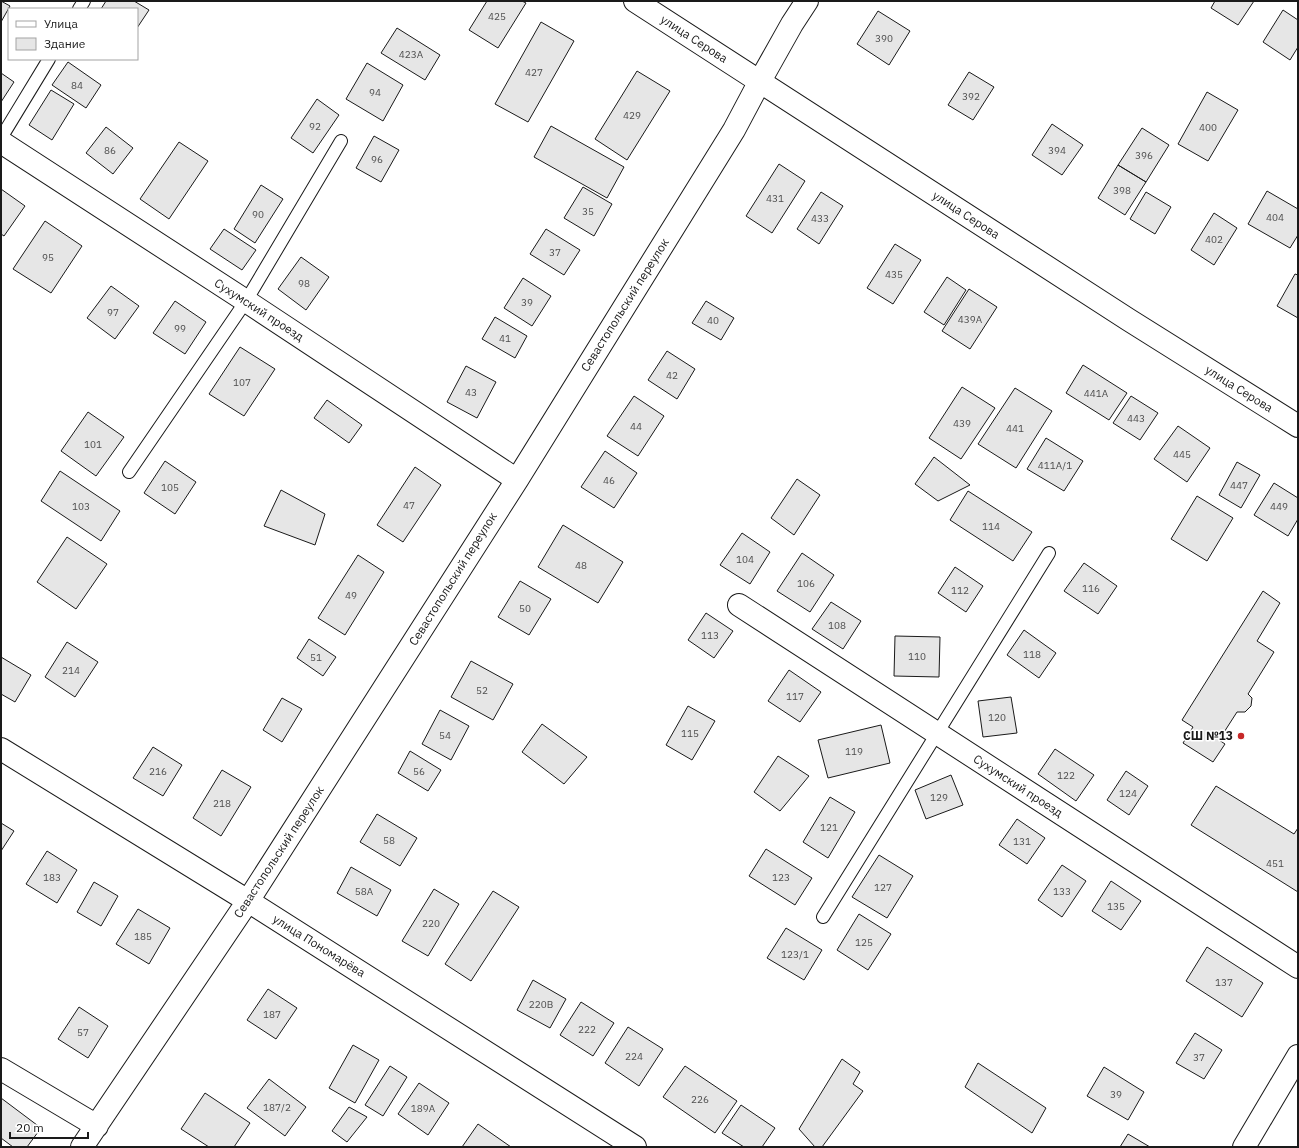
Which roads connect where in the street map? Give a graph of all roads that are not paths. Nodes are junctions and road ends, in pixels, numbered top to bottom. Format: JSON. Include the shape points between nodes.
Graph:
{"nodes":[{"id":1,"x":635,"y":1,"type":"edge"},
{"id":2,"x":807,"y":1,"type":"edge"},
{"id":3,"x":48,"y":60,"type":"edge"},
{"id":4,"x":760,"y":81,"type":"junction"},
{"id":5,"x":1,"y":138,"type":"edge"},
{"id":6,"x":341,"y":141,"type":"dead end"},
{"id":7,"x":1,"y":142,"type":"edge"},
{"id":8,"x":246,"y":301,"type":"junction"},
{"id":9,"x":1298,"y":426,"type":"edge"},
{"id":10,"x":129,"y":472,"type":"dead end"},
{"id":11,"x":517,"y":480,"type":"junction"},
{"id":12,"x":1048,"y":553,"type":"dead end"},
{"id":13,"x":739,"y":605,"type":"dead end"},
{"id":14,"x":937,"y":733,"type":"junction"},
{"id":15,"x":1,"y":749,"type":"edge"},
{"id":16,"x":248,"y":902,"type":"junction"},
{"id":17,"x":823,"y":917,"type":"dead end"},
{"id":18,"x":1298,"y":967,"type":"edge"},
{"id":19,"x":1298,"y":1056,"type":"edge"},
{"id":20,"x":1,"y":1069,"type":"edge"},
{"id":21,"x":97,"y":1126,"type":"junction"},
{"id":22,"x":82,"y":1147,"type":"edge"},
{"id":23,"x":635,"y":1147,"type":"edge"},
{"id":24,"x":1244,"y":1147,"type":"edge"}],
"edges":[{"from":1,"to":4,"type":"street","name":"улица Серова"},
{"from":2,"to":4,"type":"street","name":"Севастопольский переулок"},
{"from":3,"to":5,"type":"lane"},
{"from":4,"to":9,"type":"street","name":"улица Серова"},
{"from":4,"to":11,"type":"street","name":"Севастопольский переулок","via":[[730,137]]},
{"from":6,"to":8,"type":"lane"},
{"from":7,"to":8,"type":"street","name":"Сухумский проезд"},
{"from":8,"to":10,"type":"lane"},
{"from":8,"to":11,"type":"street","name":"Сухумский проезд"},
{"from":11,"to":16,"type":"street","name":"Севастопольский переулок"},
{"from":12,"to":14,"type":"lane"},
{"from":13,"to":14,"type":"street","name":"Сухумский проезд"},
{"from":14,"to":17,"type":"lane"},
{"from":14,"to":18,"type":"street","name":"Сухумский проезд"},
{"from":15,"to":16,"type":"street","name":"улица Пономарёва"},
{"from":16,"to":21,"type":"street","name":"Севастопольский переулок"},
{"from":16,"to":23,"type":"street","name":"улица Пономарёва"},
{"from":19,"to":24,"type":"street"},
{"from":20,"to":21,"type":"street"},
{"from":21,"to":22,"type":"street","name":"Севастопольский переулок"}]}
